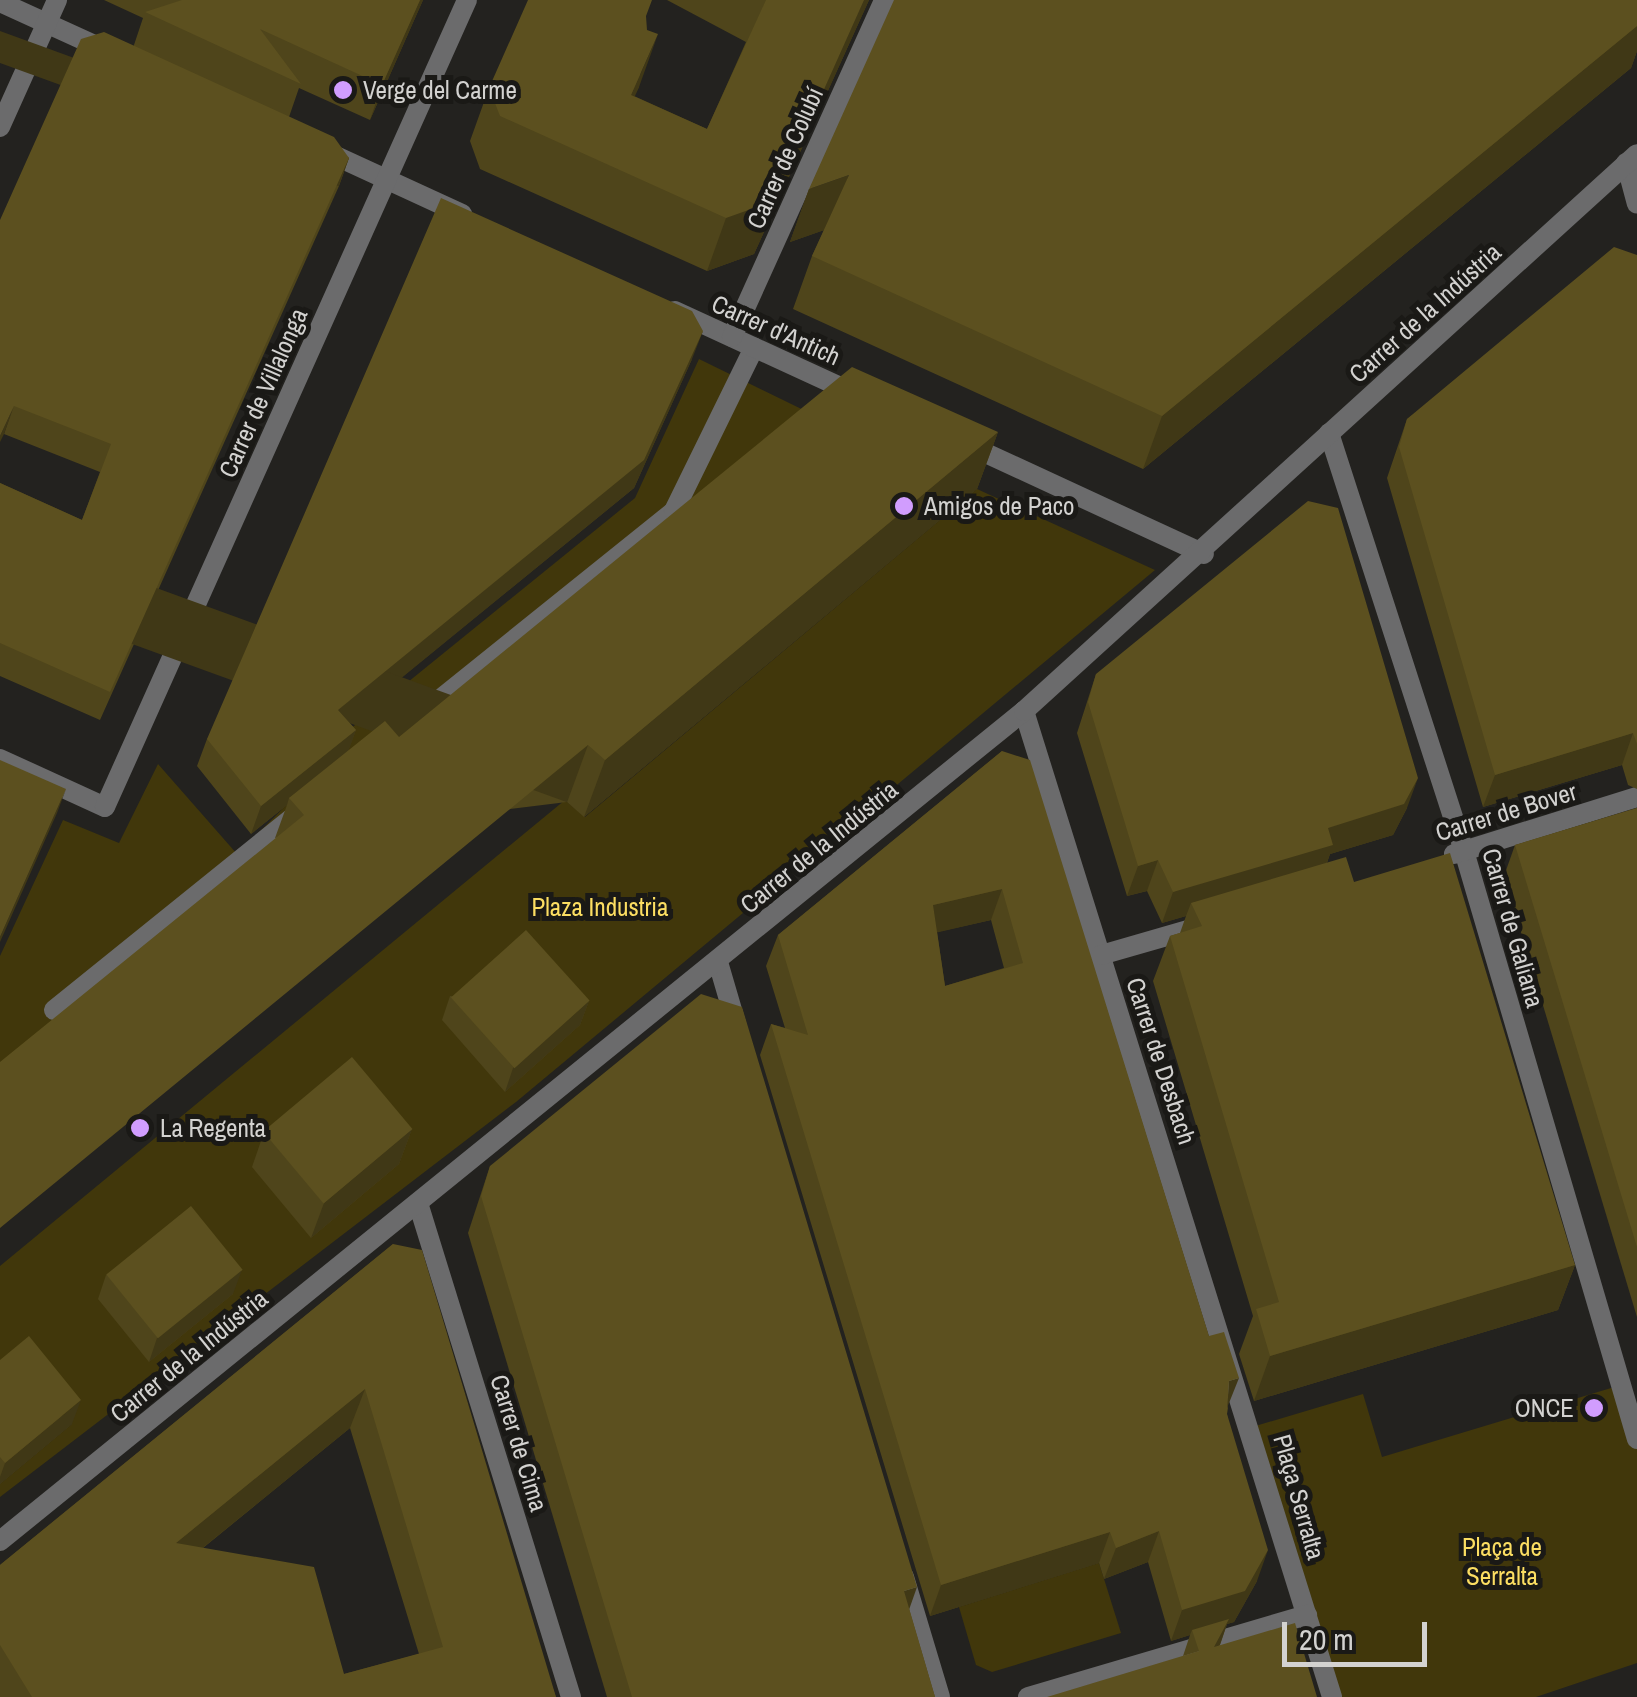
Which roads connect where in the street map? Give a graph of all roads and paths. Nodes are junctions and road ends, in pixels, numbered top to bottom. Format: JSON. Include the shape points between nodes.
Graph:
{"nodes":[{"id":1,"x":57,"y":0,"type":"edge"},
{"id":2,"x":467,"y":0,"type":"edge"},
{"id":3,"x":884,"y":0,"type":"edge"},
{"id":4,"x":0,"y":2,"type":"edge"},
{"id":5,"x":46,"y":24,"type":"junction"},
{"id":6,"x":118,"y":56,"type":"edge"},
{"id":7,"x":0,"y":126,"type":"edge"},
{"id":8,"x":297,"y":138,"type":"edge"},
{"id":9,"x":1632,"y":159,"type":"edge"},
{"id":10,"x":387,"y":179,"type":"junction"},
{"id":11,"x":1637,"y":204,"type":"edge"},
{"id":12,"x":478,"y":221,"type":"edge"},
{"id":13,"x":659,"y":304,"type":"edge"},
{"id":14,"x":732,"y":338,"type":"junction"},
{"id":15,"x":754,"y":348,"type":"junction"},
{"id":16,"x":873,"y":402,"type":"edge"},
{"id":17,"x":943,"y":434,"type":"edge"},
{"id":18,"x":1329,"y":434,"type":"junction"},
{"id":19,"x":1204,"y":554,"type":"junction"},
{"id":20,"x":1024,"y":711,"type":"junction"},
{"id":21,"x":0,"y":758,"type":"edge"},
{"id":22,"x":356,"y":768,"type":"edge"},
{"id":23,"x":1637,"y":798,"type":"edge"},
{"id":24,"x":310,"y":804,"type":"edge"},
{"id":25,"x":1464,"y":852,"type":"junction"},
{"id":26,"x":1426,"y":862,"type":"edge"},
{"id":27,"x":1235,"y":917,"type":"edge"},
{"id":28,"x":1101,"y":955,"type":"junction"},
{"id":29,"x":718,"y":962,"type":"junction"},
{"id":30,"x":54,"y":1010,"type":"dead end"},
{"id":31,"x":746,"y":1056,"type":"edge"},
{"id":32,"x":418,"y":1203,"type":"junction"},
{"id":33,"x":1252,"y":1427,"type":"joint"},
{"id":34,"x":1637,"y":1439,"type":"edge"},
{"id":35,"x":0,"y":1541,"type":"edge"},
{"id":36,"x":895,"y":1546,"type":"edge"},
{"id":37,"x":1307,"y":1614,"type":"junction"},
{"id":38,"x":571,"y":1697,"type":"edge"},
{"id":39,"x":940,"y":1697,"type":"edge"},
{"id":40,"x":1028,"y":1697,"type":"edge"},
{"id":41,"x":1332,"y":1697,"type":"edge"}],
"edges":[{"from":1,"to":5,"type":"street"},
{"from":2,"to":10,"type":"street","name":"Carrer de Villalonga"},
{"from":3,"to":14,"type":"street","name":"Carrer de Colubí"},
{"from":4,"to":5,"type":"street"},
{"from":5,"to":6,"type":"street"},
{"from":5,"to":7,"type":"street"},
{"from":8,"to":10,"type":"street"},
{"from":9,"to":11,"type":"street"},
{"from":9,"to":18,"type":"street","name":"Carrer de la Indústria"},
{"from":10,"to":12,"type":"street"},
{"from":10,"to":21,"type":"street","name":"Carrer de Villalonga","via":[[105,807]]},
{"from":13,"to":14,"type":"street","name":"Carrer d'Antich"},
{"from":14,"to":15,"type":"street","name":"Carrer d'Antich"},
{"from":15,"to":16,"type":"street","name":"Carrer d'Antich"},
{"from":15,"to":22,"type":"street","via":[[674,511]]},
{"from":17,"to":19,"type":"street"},
{"from":18,"to":19,"type":"street","name":"Carrer de la Indústria"},
{"from":18,"to":25,"type":"street","name":"Carrer de Galiana"},
{"from":19,"to":20,"type":"street","name":"Carrer de la Indústria"},
{"from":20,"to":28,"type":"street","name":"Carrer de Desbach"},
{"from":20,"to":29,"type":"street","name":"Carrer de la Indústria"},
{"from":23,"to":25,"type":"street","name":"Carrer de Bover"},
{"from":24,"to":30,"type":"street"},
{"from":25,"to":26,"type":"street","name":"Carrer de Bover"},
{"from":25,"to":34,"type":"street","name":"Carrer de Galiana"},
{"from":27,"to":28,"type":"street"},
{"from":28,"to":33,"type":"street","name":"Carrer de Desbach"},
{"from":29,"to":31,"type":"street"},
{"from":29,"to":32,"type":"street","name":"Carrer de la Indústria"},
{"from":32,"to":35,"type":"street","name":"Carrer de la Indústria"},
{"from":32,"to":38,"type":"street","name":"Carrer de Cima"},
{"from":33,"to":37,"type":"street","name":"Plaça Serralta"},
{"from":36,"to":39,"type":"street"},
{"from":37,"to":40,"type":"street"},
{"from":37,"to":41,"type":"street","name":"Plaça Serralta"}]}
